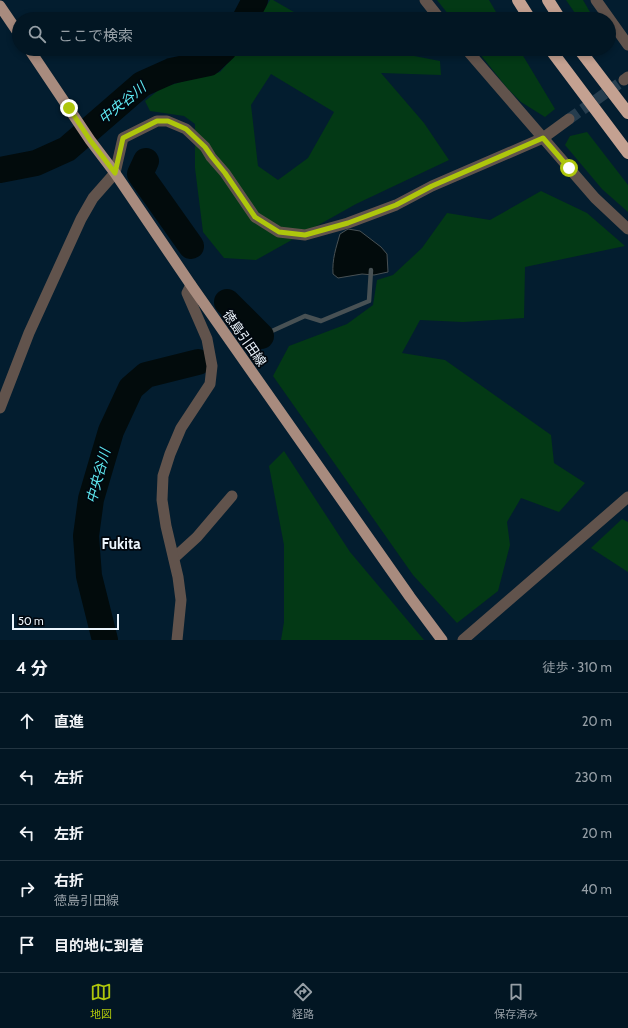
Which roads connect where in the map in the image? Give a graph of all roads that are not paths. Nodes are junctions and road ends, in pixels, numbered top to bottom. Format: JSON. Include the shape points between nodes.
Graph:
{"nodes":[{"id":1,"x":425,"y":0,"type":"edge"},
{"id":2,"x":518,"y":0,"type":"edge"},
{"id":3,"x":548,"y":0,"type":"edge"},
{"id":4,"x":596,"y":0,"type":"edge"},
{"id":5,"x":0,"y":6,"type":"edge"},
{"id":6,"x":434,"y":12,"type":"edge"},
{"id":7,"x":526,"y":12,"type":"edge"},
{"id":8,"x":556,"y":12,"type":"edge"},
{"id":9,"x":605,"y":12,"type":"edge"},
{"id":10,"x":12,"y":24,"type":"edge"},
{"id":11,"x":616,"y":28,"type":"edge"},
{"id":12,"x":628,"y":45,"type":"edge"},
{"id":13,"x":34,"y":56,"type":"edge"},
{"id":14,"x":472,"y":56,"type":"edge"},
{"id":15,"x":555,"y":56,"type":"edge"},
{"id":16,"x":584,"y":56,"type":"edge"},
{"id":17,"x":628,"y":113,"type":"edge"},
{"id":18,"x":568,"y":119,"type":"tunnel mouth"},
{"id":19,"x":543,"y":138,"type":"junction"},
{"id":20,"x":628,"y":153,"type":"edge"},
{"id":21,"x":115,"y":173,"type":"junction"},
{"id":22,"x":628,"y":229,"type":"edge"},
{"id":23,"x":191,"y":285,"type":"junction"},
{"id":24,"x":0,"y":408,"type":"edge"},
{"id":25,"x":232,"y":496,"type":"dead end"},
{"id":26,"x":628,"y":497,"type":"edge"},
{"id":27,"x":174,"y":558,"type":"junction"},
{"id":28,"x":177,"y":640,"type":"edge"},
{"id":29,"x":442,"y":640,"type":"edge"},
{"id":30,"x":464,"y":640,"type":"edge"}],
"edges":[{"from":1,"to":6,"type":"street"},
{"from":2,"to":7,"type":"highway"},
{"from":3,"to":8,"type":"highway"},
{"from":4,"to":9,"type":"street"},
{"from":5,"to":10,"type":"main road"},
{"from":11,"to":12,"type":"street"},
{"from":13,"to":21,"type":"main road","name":"徳島引田線"},
{"from":14,"to":19,"type":"street"},
{"from":15,"to":20,"type":"highway"},
{"from":16,"to":17,"type":"highway"},
{"from":18,"to":19,"type":"street"},
{"from":19,"to":21,"type":"street","via":[[432,186],[396,205],[348,223],[305,235],[279,232],[255,217],[205,147],[186,129],[168,121],[157,121],[123,138]]},
{"from":19,"to":22,"type":"street","via":[[596,198]]},
{"from":21,"to":23,"type":"main road","name":"徳島引田線"},
{"from":21,"to":24,"type":"street","via":[[93,198],[81,219],[18,357]]},
{"from":23,"to":27,"type":"street","via":[[187,293],[208,339],[212,366],[210,384],[181,428],[163,476],[162,500]]},
{"from":23,"to":29,"type":"main road","name":"徳島引田線"},
{"from":25,"to":27,"type":"street","via":[[197,537]]},
{"from":26,"to":30,"type":"street"},
{"from":27,"to":28,"type":"street","via":[[181,600]]}]}
